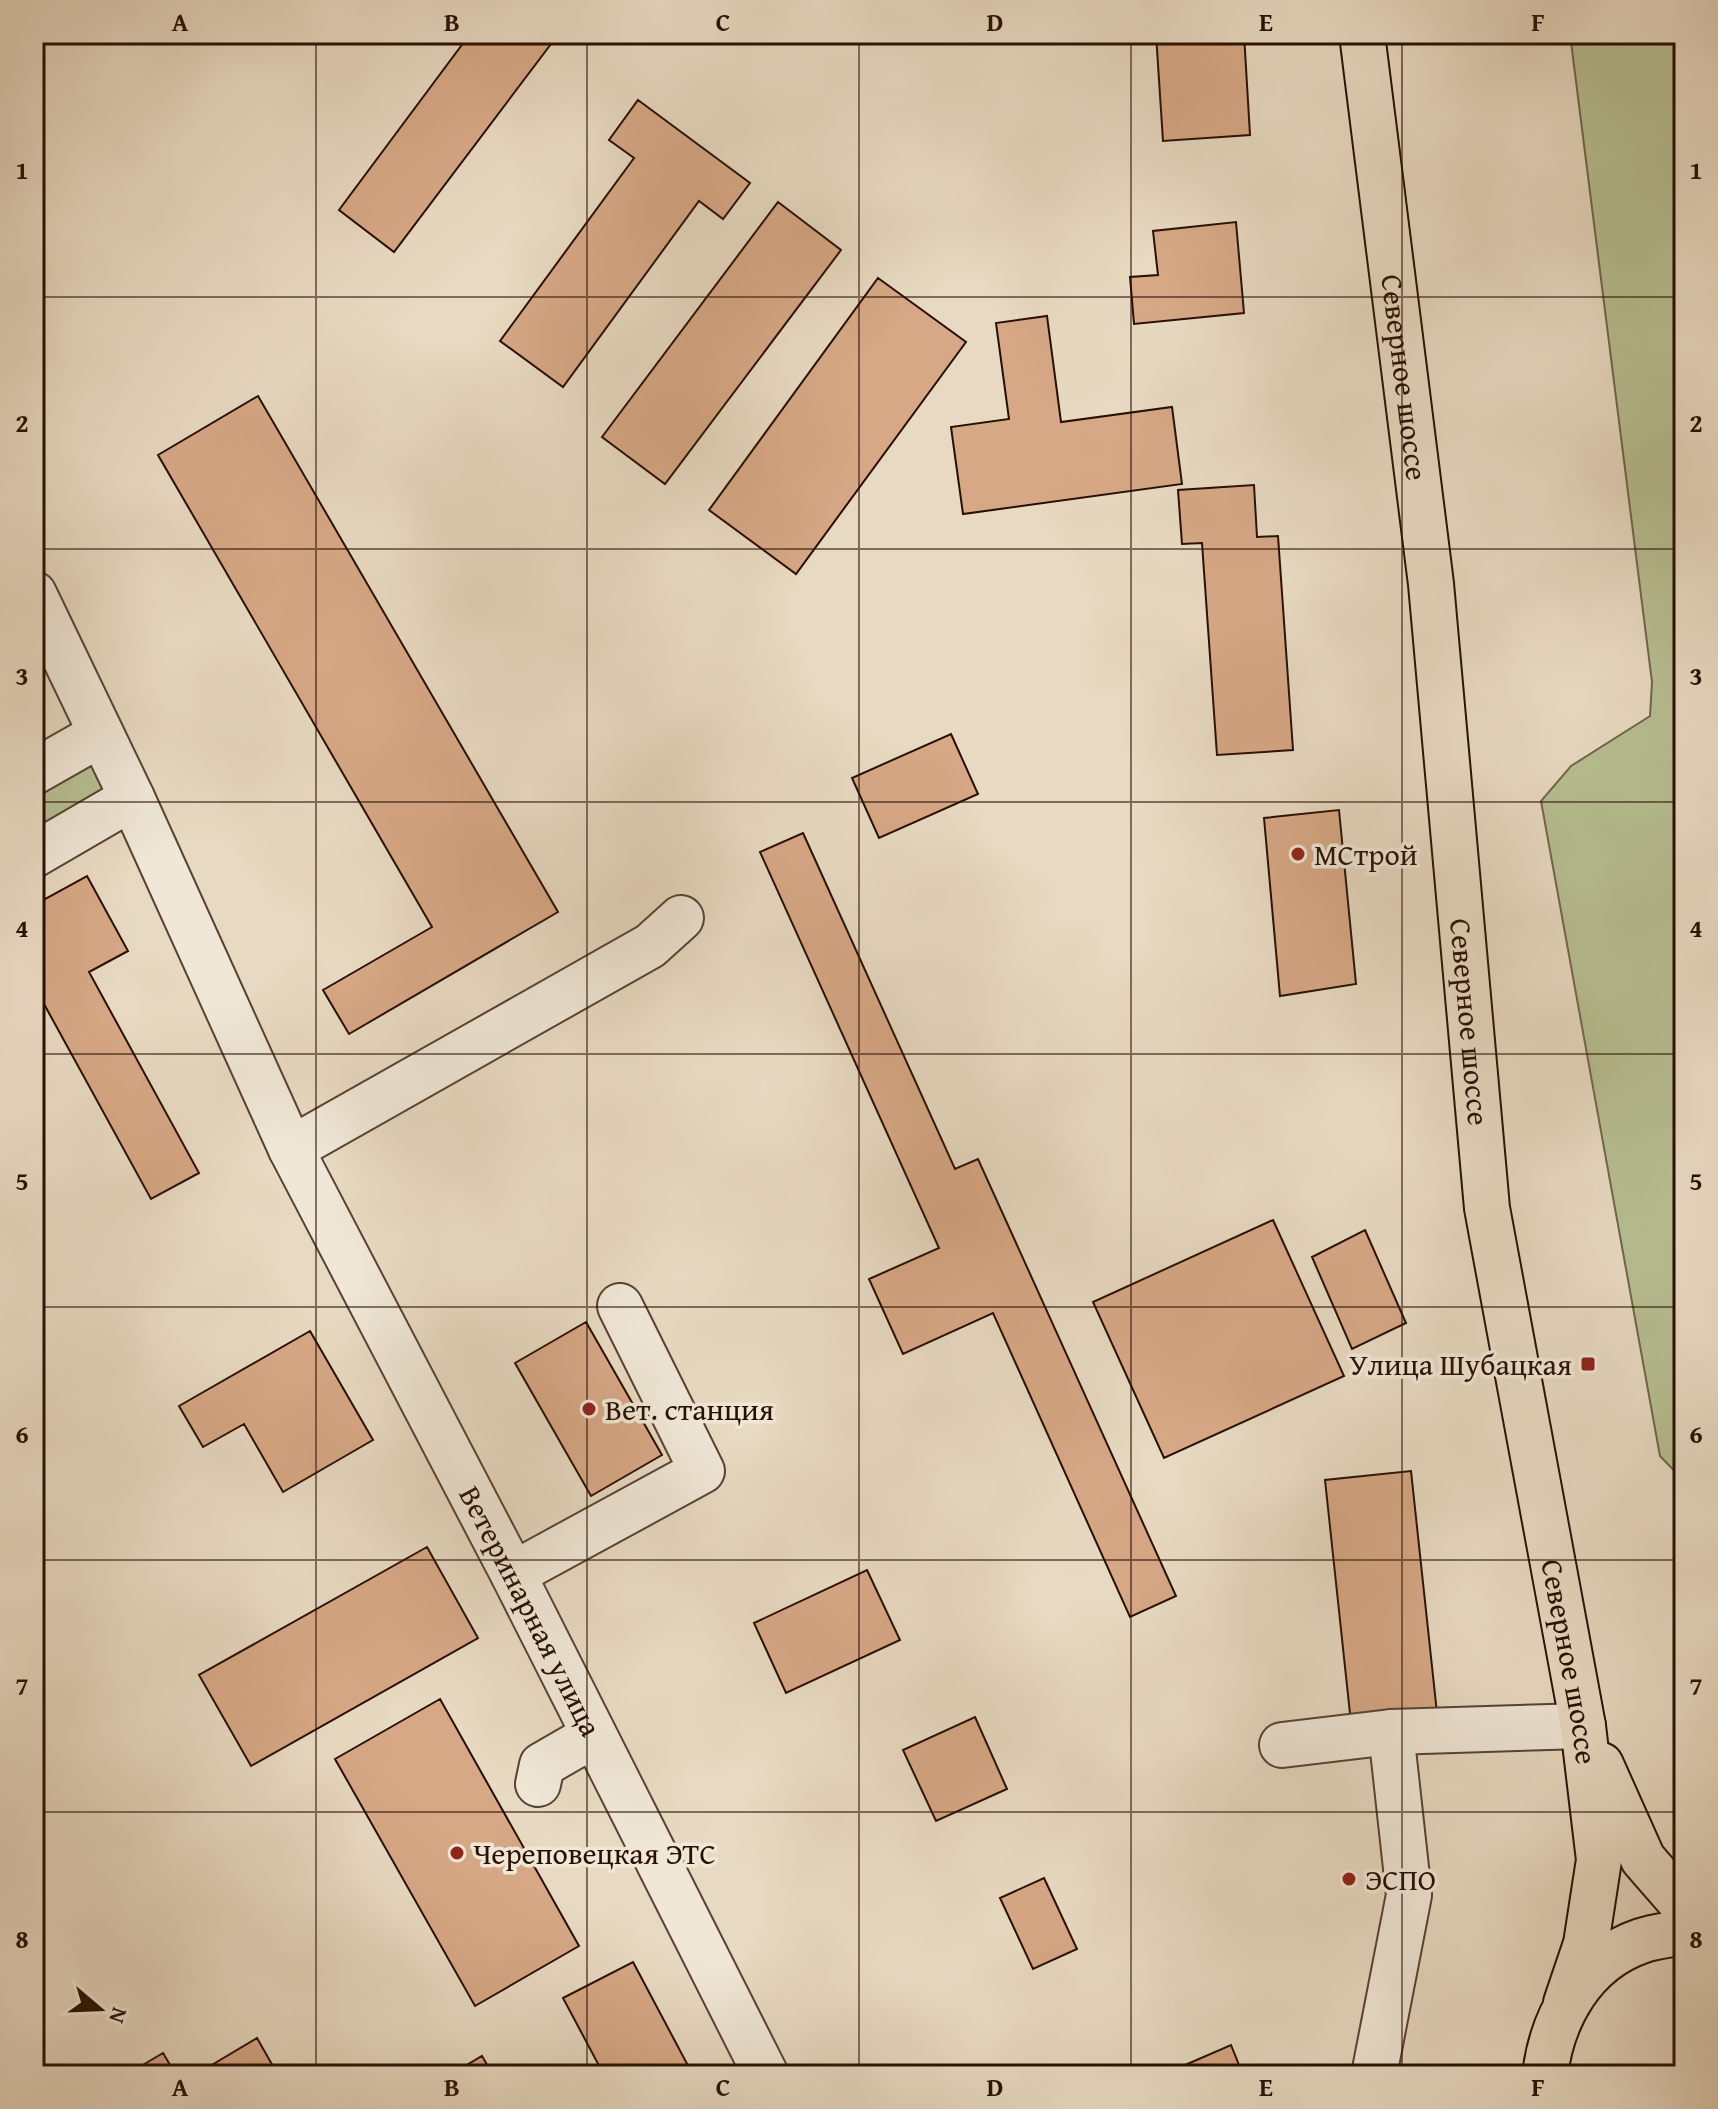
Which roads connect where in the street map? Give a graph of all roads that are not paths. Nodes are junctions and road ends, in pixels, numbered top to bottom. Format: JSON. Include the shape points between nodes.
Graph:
{"nodes":[{"id":1,"x":1362,"y":34,"type":"edge"},
{"id":2,"x":34,"y":594,"type":"edge"},
{"id":3,"x":101,"y":734,"type":"junction"},
{"id":4,"x":38,"y":758,"type":"edge"},
{"id":5,"x":132,"y":798,"type":"junction"},
{"id":6,"x":34,"y":855,"type":"edge"},
{"id":7,"x":681,"y":918,"type":"dead end"},
{"id":8,"x":291,"y":1149,"type":"junction"},
{"id":9,"x":620,"y":1306,"type":"dead end"},
{"id":10,"x":513,"y":1574,"type":"junction"},
{"id":11,"x":1583,"y":1726,"type":"junction"},
{"id":12,"x":1391,"y":1732,"type":"junction"},
{"id":13,"x":594,"y":1735,"type":"junction"},
{"id":14,"x":1282,"y":1745,"type":"dead end"},
{"id":15,"x":538,"y":1784,"type":"dead end"},
{"id":16,"x":1684,"y":1906,"type":"edge"},
{"id":17,"x":1684,"y":1932,"type":"edge"},
{"id":18,"x":1566,"y":2003,"type":"junction"},
{"id":19,"x":1543,"y":2064,"type":"edge"},
{"id":20,"x":766,"y":2075,"type":"edge"},
{"id":21,"x":1374,"y":2075,"type":"edge"}],
"edges":[{"from":1,"to":11,"type":"main road","name":"Северное шоссе","via":[[1431,584],[1487,1208]]},
{"from":2,"to":3,"type":"street","name":"Ветеринарная улица"},
{"from":3,"to":4,"type":"street"},
{"from":3,"to":5,"type":"street","name":"Ветеринарная улица"},
{"from":5,"to":6,"type":"street"},
{"from":5,"to":8,"type":"street","name":"Ветеринарная улица"},
{"from":7,"to":8,"type":"street","via":[[650,946]]},
{"from":8,"to":10,"type":"street","name":"Ветеринарная улица"},
{"from":9,"to":10,"type":"street","via":[[702,1471]]},
{"from":10,"to":13,"type":"street","name":"Ветеринарная улица"},
{"from":11,"to":12,"type":"street"},
{"from":11,"to":16,"type":"main road","via":[[1643,1859]]},
{"from":11,"to":18,"type":"main road","name":"Северное шоссе","via":[[1599,1860],[1586,1944]]},
{"from":12,"to":14,"type":"street"},
{"from":12,"to":21,"type":"street","via":[[1409,1895]]},
{"from":13,"to":15,"type":"street","via":[[542,1765]]},
{"from":13,"to":20,"type":"street","name":"Ветеринарная улица"},
{"from":17,"to":18,"type":"main road","via":[[1640,1941],[1598,1966]]},
{"from":18,"to":19,"type":"main road"}]}
